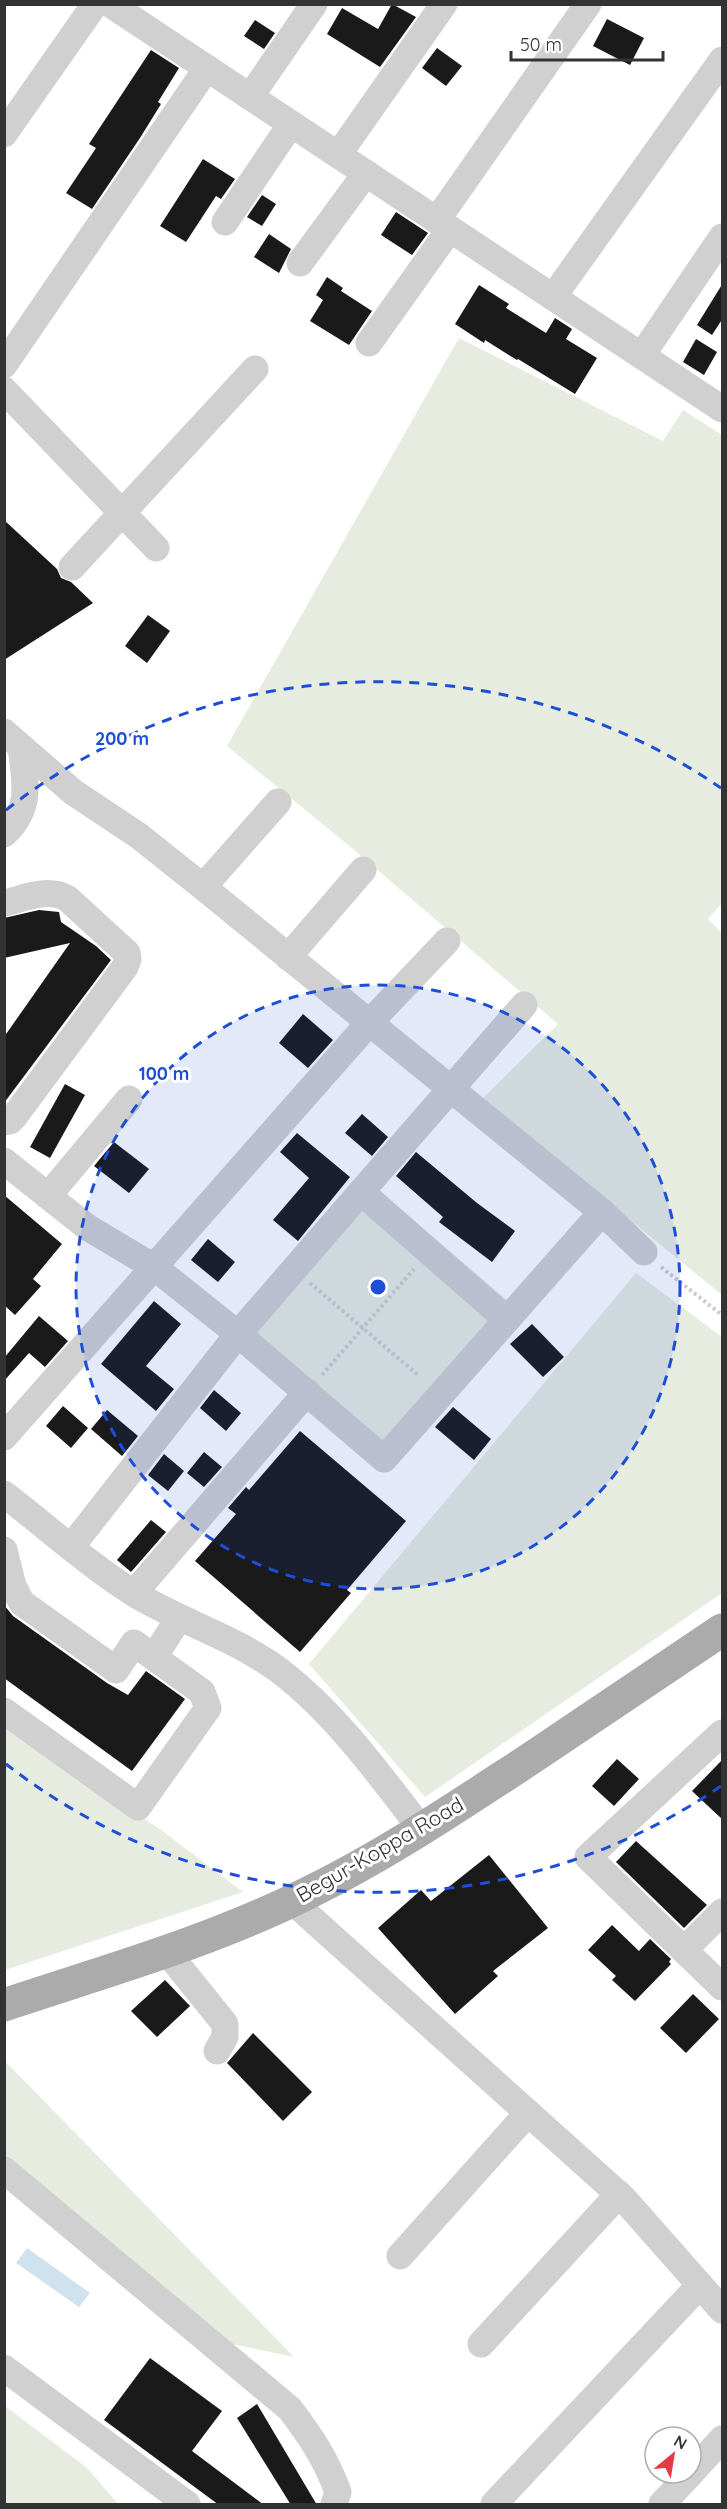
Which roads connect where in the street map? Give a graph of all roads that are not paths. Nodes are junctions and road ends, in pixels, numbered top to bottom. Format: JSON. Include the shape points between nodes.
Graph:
{"nodes":[{"id":1,"x":95,"y":4,"type":"edge"},
{"id":2,"x":110,"y":4,"type":"edge"},
{"id":3,"x":315,"y":4,"type":"edge"},
{"id":4,"x":444,"y":4,"type":"edge"},
{"id":5,"x":588,"y":4,"type":"edge"},
{"id":6,"x":723,"y":60,"type":"edge"},
{"id":7,"x":207,"y":68,"type":"junction"},
{"id":8,"x":250,"y":97,"type":"junction"},
{"id":9,"x":291,"y":124,"type":"junction"},
{"id":10,"x":4,"y":134,"type":"edge"},
{"id":11,"x":338,"y":155,"type":"junction"},
{"id":12,"x":366,"y":173,"type":"junction"},
{"id":13,"x":225,"y":222,"type":"dead end"},
{"id":14,"x":443,"y":224,"type":"junction"},
{"id":15,"x":722,"y":239,"type":"edge"},
{"id":16,"x":300,"y":264,"type":"dead end"},
{"id":17,"x":553,"y":297,"type":"junction"},
{"id":18,"x":369,"y":343,"type":"dead end"},
{"id":19,"x":642,"y":355,"type":"junction"},
{"id":20,"x":4,"y":365,"type":"edge"},
{"id":21,"x":255,"y":369,"type":"dead end"},
{"id":22,"x":4,"y":390,"type":"edge"},
{"id":23,"x":723,"y":409,"type":"edge"},
{"id":24,"x":121,"y":512,"type":"junction"},
{"id":25,"x":156,"y":548,"type":"dead end"},
{"id":26,"x":72,"y":567,"type":"dead end"},
{"id":27,"x":13,"y":739,"type":"edge"},
{"id":28,"x":278,"y":802,"type":"dead end"},
{"id":29,"x":4,"y":834,"type":"edge"},
{"id":30,"x":363,"y":870,"type":"dead end"},
{"id":31,"x":203,"y":887,"type":"junction"},
{"id":32,"x":4,"y":903,"type":"edge"},
{"id":33,"x":447,"y":940,"type":"dead end"},
{"id":34,"x":288,"y":957,"type":"junction"},
{"id":35,"x":524,"y":1005,"type":"dead end"},
{"id":36,"x":369,"y":1023,"type":"junction"},
{"id":37,"x":450,"y":1088,"type":"junction"},
{"id":38,"x":129,"y":1099,"type":"dead end"},
{"id":39,"x":4,"y":1122,"type":"edge"},
{"id":40,"x":4,"y":1161,"type":"edge"},
{"id":41,"x":361,"y":1192,"type":"junction"},
{"id":42,"x":48,"y":1196,"type":"junction"},
{"id":43,"x":602,"y":1212,"type":"junction"},
{"id":44,"x":644,"y":1252,"type":"road end"},
{"id":45,"x":154,"y":1267,"type":"junction"},
{"id":46,"x":506,"y":1319,"type":"junction"},
{"id":47,"x":238,"y":1334,"type":"junction"},
{"id":48,"x":307,"y":1392,"type":"junction"},
{"id":49,"x":4,"y":1437,"type":"edge"},
{"id":50,"x":4,"y":1494,"type":"edge"},
{"id":51,"x":71,"y":1547,"type":"junction"},
{"id":52,"x":4,"y":1550,"type":"edge"},
{"id":53,"x":134,"y":1593,"type":"junction"},
{"id":54,"x":179,"y":1618,"type":"junction"},
{"id":55,"x":718,"y":1640,"type":"edge"},
{"id":56,"x":154,"y":1657,"type":"junction"},
{"id":57,"x":4,"y":1711,"type":"edge"},
{"id":58,"x":723,"y":1733,"type":"edge"},
{"id":59,"x":422,"y":1830,"type":"junction"},
{"id":60,"x":292,"y":1900,"type":"junction"},
{"id":61,"x":723,"y":1912,"type":"edge"},
{"id":62,"x":684,"y":1950,"type":"junction"},
{"id":63,"x":167,"y":1952,"type":"junction"},
{"id":64,"x":723,"y":1987,"type":"edge"},
{"id":65,"x":4,"y":2005,"type":"edge"},
{"id":66,"x":217,"y":2050,"type":"dead end"},
{"id":67,"x":528,"y":2113,"type":"junction"},
{"id":68,"x":4,"y":2170,"type":"edge"},
{"id":69,"x":619,"y":2194,"type":"junction"},
{"id":70,"x":400,"y":2256,"type":"dead end"},
{"id":71,"x":700,"y":2285,"type":"junction"},
{"id":72,"x":723,"y":2310,"type":"edge"},
{"id":73,"x":482,"y":2344,"type":"dead end"},
{"id":74,"x":4,"y":2368,"type":"edge"},
{"id":75,"x":723,"y":2439,"type":"edge"},
{"id":76,"x":703,"y":2460,"type":"edge"},
{"id":77,"x":680,"y":2485,"type":"edge"},
{"id":78,"x":187,"y":2505,"type":"edge"},
{"id":79,"x":334,"y":2505,"type":"edge"},
{"id":80,"x":494,"y":2505,"type":"edge"},
{"id":81,"x":662,"y":2505,"type":"edge"}],
"edges":[{"from":1,"to":10,"type":"street"},
{"from":2,"to":7,"type":"street"},
{"from":3,"to":8,"type":"street"},
{"from":4,"to":11,"type":"street"},
{"from":5,"to":14,"type":"street"},
{"from":6,"to":17,"type":"street"},
{"from":7,"to":8,"type":"street"},
{"from":7,"to":20,"type":"street"},
{"from":8,"to":9,"type":"street"},
{"from":9,"to":11,"type":"street"},
{"from":9,"to":13,"type":"street"},
{"from":11,"to":12,"type":"street"},
{"from":12,"to":14,"type":"street"},
{"from":12,"to":16,"type":"street"},
{"from":14,"to":17,"type":"street"},
{"from":14,"to":18,"type":"street"},
{"from":15,"to":19,"type":"street"},
{"from":17,"to":19,"type":"street"},
{"from":19,"to":23,"type":"street"},
{"from":21,"to":24,"type":"street"},
{"from":22,"to":24,"type":"street"},
{"from":24,"to":25,"type":"street"},
{"from":24,"to":26,"type":"street"},
{"from":27,"to":29,"type":"street","via":[[26,801],[14,826]]},
{"from":27,"to":31,"type":"street","via":[[73,792],[139,836]]},
{"from":28,"to":31,"type":"street"},
{"from":30,"to":34,"type":"street"},
{"from":31,"to":34,"type":"street"},
{"from":32,"to":39,"type":"street","via":[[59,893],[127,953],[128,960],[14,1117]]},
{"from":33,"to":36,"type":"street"},
{"from":34,"to":36,"type":"street"},
{"from":35,"to":37,"type":"street"},
{"from":36,"to":37,"type":"street"},
{"from":36,"to":45,"type":"street"},
{"from":37,"to":41,"type":"street"},
{"from":37,"to":43,"type":"street"},
{"from":38,"to":42,"type":"street"},
{"from":40,"to":42,"type":"street"},
{"from":41,"to":46,"type":"street"},
{"from":41,"to":47,"type":"street"},
{"from":42,"to":45,"type":"street","via":[[87,1227]]},
{"from":43,"to":44,"type":"street"},
{"from":43,"to":46,"type":"street"},
{"from":45,"to":47,"type":"street"},
{"from":45,"to":49,"type":"street"},
{"from":46,"to":48,"type":"street","via":[[384,1459]]},
{"from":47,"to":48,"type":"street"},
{"from":47,"to":51,"type":"street"},
{"from":48,"to":53,"type":"street"},
{"from":50,"to":51,"type":"street"},
{"from":51,"to":53,"type":"street"},
{"from":52,"to":56,"type":"street","via":[[13,1586],[22,1603],[116,1670],[134,1643]]},
{"from":53,"to":54,"type":"street"},
{"from":54,"to":56,"type":"street"},
{"from":54,"to":59,"type":"street","via":[[256,1656],[295,1684],[366,1757]]},
{"from":55,"to":59,"type":"main road","name":"Begur-Koppa Road"},
{"from":56,"to":57,"type":"street","via":[[202,1692],[208,1708],[138,1807]]},
{"from":58,"to":62,"type":"street","via":[[588,1857]]},
{"from":59,"to":60,"type":"main road","name":"Begur-Koppa Road","via":[[347,1874]]},
{"from":60,"to":63,"type":"main road","name":"Begur-Koppa Road"},
{"from":60,"to":67,"type":"street"},
{"from":61,"to":62,"type":"street"},
{"from":62,"to":64,"type":"street"},
{"from":63,"to":65,"type":"main road","name":"Begur-Koppa Road"},
{"from":63,"to":66,"type":"street","via":[[225,2025],[225,2037]]},
{"from":67,"to":69,"type":"street"},
{"from":67,"to":70,"type":"street"},
{"from":68,"to":79,"type":"street","via":[[290,2409],[318,2446],[330,2471],[338,2492]]},
{"from":69,"to":71,"type":"street"},
{"from":69,"to":73,"type":"street"},
{"from":71,"to":72,"type":"street"},
{"from":71,"to":80,"type":"street"},
{"from":74,"to":78,"type":"street"},
{"from":75,"to":76,"type":"street"},
{"from":77,"to":81,"type":"street"}]}
